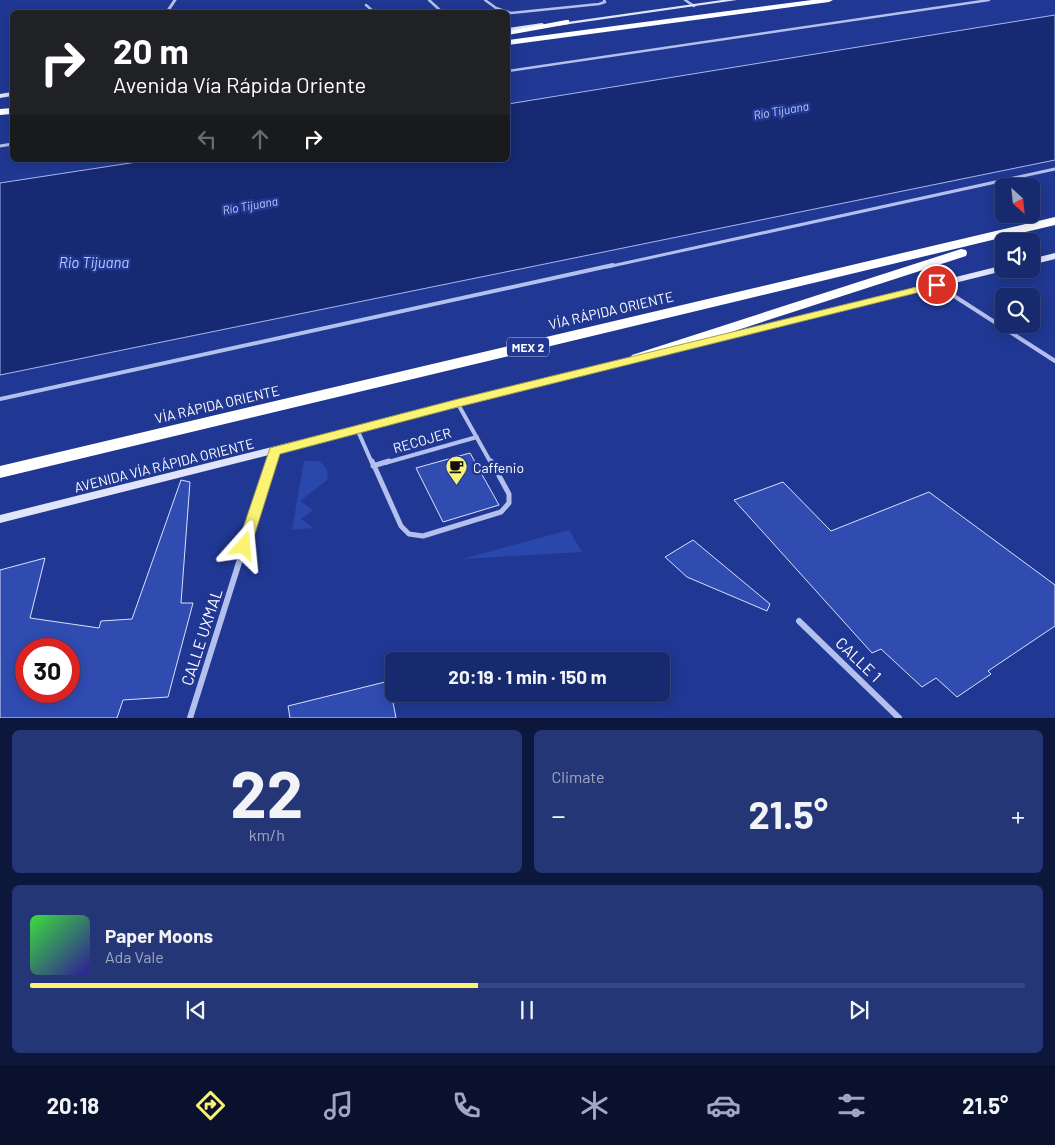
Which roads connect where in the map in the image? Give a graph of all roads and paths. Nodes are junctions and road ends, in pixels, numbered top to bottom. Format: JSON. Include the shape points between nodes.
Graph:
{"nodes":[{"id":1,"x":429,"y":0,"type":"edge"},
{"id":2,"x":485,"y":0,"type":"edge"},
{"id":3,"x":604,"y":0,"type":"edge"},
{"id":4,"x":685,"y":0,"type":"edge"},
{"id":5,"x":734,"y":0,"type":"edge"},
{"id":6,"x":828,"y":0,"type":"edge"},
{"id":7,"x":989,"y":0,"type":"edge"},
{"id":8,"x":366,"y":5,"type":"dead end"},
{"id":9,"x":694,"y":6,"type":"junction"},
{"id":10,"x":372,"y":10,"type":"edge"},
{"id":11,"x":440,"y":10,"type":"edge"},
{"id":12,"x":504,"y":10,"type":"edge"},
{"id":13,"x":510,"y":12,"type":"edge"},
{"id":14,"x":566,"y":22,"type":"joint"},
{"id":15,"x":510,"y":31,"type":"edge"},
{"id":16,"x":510,"y":43,"type":"edge"},
{"id":17,"x":510,"y":71,"type":"edge"},
{"id":18,"x":1055,"y":169,"type":"edge"},
{"id":19,"x":1055,"y":222,"type":"edge"},
{"id":20,"x":1055,"y":256,"type":"edge"},
{"id":21,"x":1040,"y":260,"type":"edge"},
{"id":22,"x":995,"y":270,"type":"edge"},
{"id":23,"x":937,"y":285,"type":"junction"},
{"id":24,"x":637,"y":358,"type":"junction"},
{"id":25,"x":1055,"y":362,"type":"edge"},
{"id":26,"x":0,"y":398,"type":"edge"},
{"id":27,"x":458,"y":403,"type":"junction"},
{"id":28,"x":357,"y":429,"type":"junction"},
{"id":29,"x":477,"y":437,"type":"junction"},
{"id":30,"x":274,"y":451,"type":"junction"},
{"id":31,"x":374,"y":466,"type":"junction"},
{"id":32,"x":0,"y":472,"type":"edge"},
{"id":33,"x":0,"y":519,"type":"edge"},
{"id":34,"x":800,"y":621,"type":"dead end"},
{"id":35,"x":190,"y":718,"type":"edge"},
{"id":36,"x":899,"y":718,"type":"edge"}],
"edges":[{"from":1,"to":11,"type":"lane"},
{"from":2,"to":12,"type":"lane"},
{"from":3,"to":13,"type":"lane","via":[[591,5]]},
{"from":4,"to":9,"type":"lane"},
{"from":5,"to":9,"type":"main road"},
{"from":6,"to":16,"type":"highway"},
{"from":7,"to":17,"type":"lane"},
{"from":8,"to":10,"type":"lane"},
{"from":9,"to":14,"type":"main road"},
{"from":14,"to":15,"type":"highway"},
{"from":18,"to":26,"type":"lane"},
{"from":19,"to":24,"type":"highway"},
{"from":19,"to":32,"type":"highway","name":"VÍA RÁPIDA ORIENTE","number":"MEX 2"},
{"from":20,"to":21,"type":"main road"},
{"from":22,"to":23,"type":"main road","name":"AVENIDA VÍA RÁPIDA ORIENTE"},
{"from":23,"to":24,"type":"main road","name":"AVENIDA VÍA RÁPIDA ORIENTE"},
{"from":23,"to":25,"type":"lane"},
{"from":24,"to":27,"type":"main road","name":"AVENIDA VÍA RÁPIDA ORIENTE"},
{"from":27,"to":28,"type":"main road","name":"AVENIDA VÍA RÁPIDA ORIENTE"},
{"from":27,"to":29,"type":"lane"},
{"from":28,"to":30,"type":"main road","name":"AVENIDA VÍA RÁPIDA ORIENTE"},
{"from":28,"to":31,"type":"lane"},
{"from":29,"to":31,"type":"lane","name":"RECOJER"},
{"from":29,"to":31,"type":"lane","via":[[509,494],[509,503],[502,512],[423,536],[409,534],[401,526]]},
{"from":30,"to":33,"type":"main road","name":"AVENIDA VÍA RÁPIDA ORIENTE"},
{"from":30,"to":35,"type":"street","name":"CALLE UXMAL"},
{"from":34,"to":36,"type":"street","name":"CALLE 1"}]}
